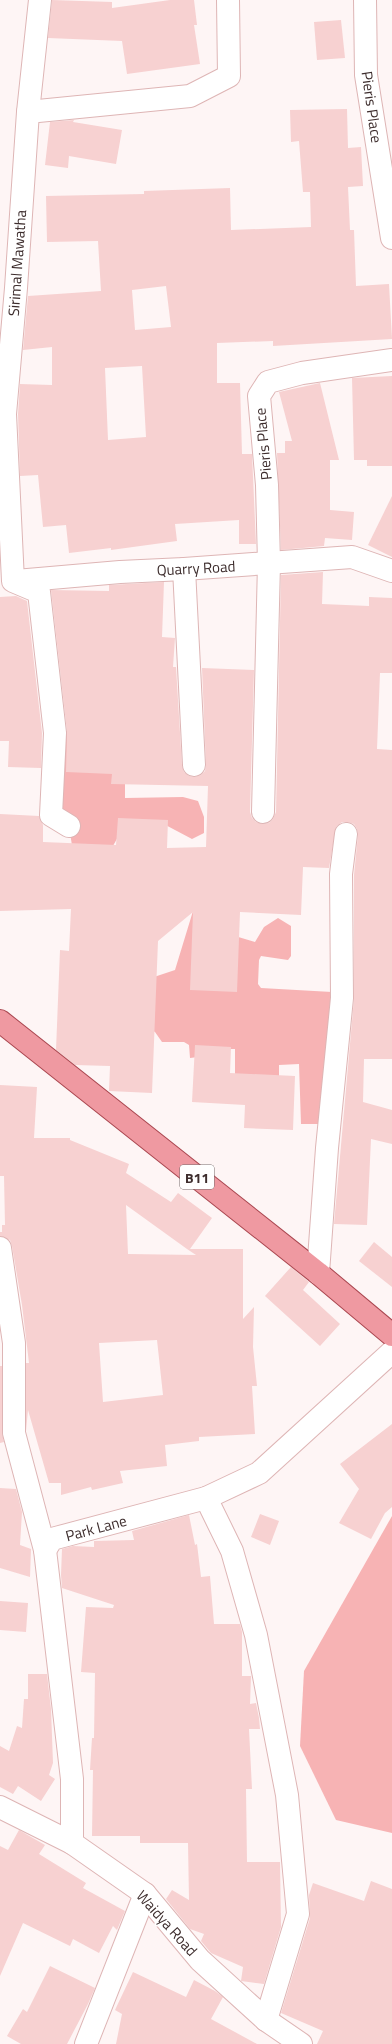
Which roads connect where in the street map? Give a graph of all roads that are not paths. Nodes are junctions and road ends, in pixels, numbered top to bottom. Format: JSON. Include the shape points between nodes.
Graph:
{"nodes":[{"id":1,"x":40,"y":0,"type":"edge"},
{"id":2,"x":228,"y":0,"type":"edge"},
{"id":3,"x":365,"y":0,"type":"edge"},
{"id":4,"x":28,"y":112,"type":"junction"},
{"id":5,"x":392,"y":238,"type":"edge"},
{"id":6,"x":392,"y":360,"type":"edge"},
{"id":7,"x":269,"y":563,"type":"junction"},
{"id":8,"x":184,"y":569,"type":"junction"},
{"id":9,"x":392,"y":571,"type":"edge"},
{"id":10,"x":7,"y":584,"type":"edge"},
{"id":11,"x":194,"y":765,"type":"dead end"},
{"id":12,"x":263,"y":812,"type":"dead end"},
{"id":13,"x":69,"y":826,"type":"dead end"},
{"id":14,"x":346,"y":834,"type":"dead end"},
{"id":15,"x":0,"y":1021,"type":"edge"},
{"id":16,"x":0,"y":1248,"type":"edge"},
{"id":17,"x":318,"y":1273,"type":"junction"},
{"id":18,"x":392,"y":1335,"type":"edge"},
{"id":19,"x":392,"y":1352,"type":"edge"},
{"id":20,"x":206,"y":1498,"type":"junction"},
{"id":21,"x":45,"y":1550,"type":"junction"},
{"id":22,"x":0,"y":1807,"type":"edge"},
{"id":23,"x":72,"y":1843,"type":"junction"},
{"id":24,"x":145,"y":1894,"type":"junction"},
{"id":25,"x":266,"y":2020,"type":"junction"},
{"id":26,"x":86,"y":2044,"type":"edge"},
{"id":27,"x":301,"y":2044,"type":"edge"}],
"edges":[{"from":1,"to":4,"type":"street","name":"Sirimal Mawatha"},
{"from":2,"to":4,"type":"street","via":[[229,76],[190,96]]},
{"from":3,"to":5,"type":"street","name":"Pieris Place","via":[[366,75]]},
{"from":4,"to":10,"type":"street","name":"Sirimal Mawatha","via":[[4,414]]},
{"from":6,"to":7,"type":"street","name":"Pieris Place","via":[[302,372],[268,382],[259,396],[267,485]]},
{"from":7,"to":8,"type":"street","name":"Quarry Road"},
{"from":7,"to":9,"type":"street","name":"Quarry Road","via":[[352,557]]},
{"from":7,"to":12,"type":"street","name":"Pieris Place"},
{"from":8,"to":10,"type":"street","name":"Quarry Road","via":[[120,572]]},
{"from":8,"to":11,"type":"street"},
{"from":10,"to":13,"type":"street","via":[[39,592],[55,733],[51,815]]},
{"from":14,"to":17,"type":"street","via":[[341,874],[342,998]]},
{"from":15,"to":17,"type":"main road","number":"B11"},
{"from":16,"to":21,"type":"street","via":[[14,1344],[14,1432]]},
{"from":17,"to":18,"type":"main road","number":"B11"},
{"from":19,"to":20,"type":"street","name":"Park Lane","via":[[259,1473]]},
{"from":20,"to":21,"type":"street","name":"Park Lane","via":[[52,1539]]},
{"from":20,"to":25,"type":"street","via":[[232,1551],[256,1635],[287,1795],[298,1914]]},
{"from":21,"to":23,"type":"street","via":[[72,1779]]},
{"from":22,"to":23,"type":"street","name":"Waidya Road"},
{"from":23,"to":24,"type":"street","name":"Waidya Road"},
{"from":24,"to":25,"type":"street","name":"Waidya Road","via":[[200,1960]]},
{"from":24,"to":26,"type":"street"},
{"from":25,"to":27,"type":"street","name":"Waidya Road"}]}
